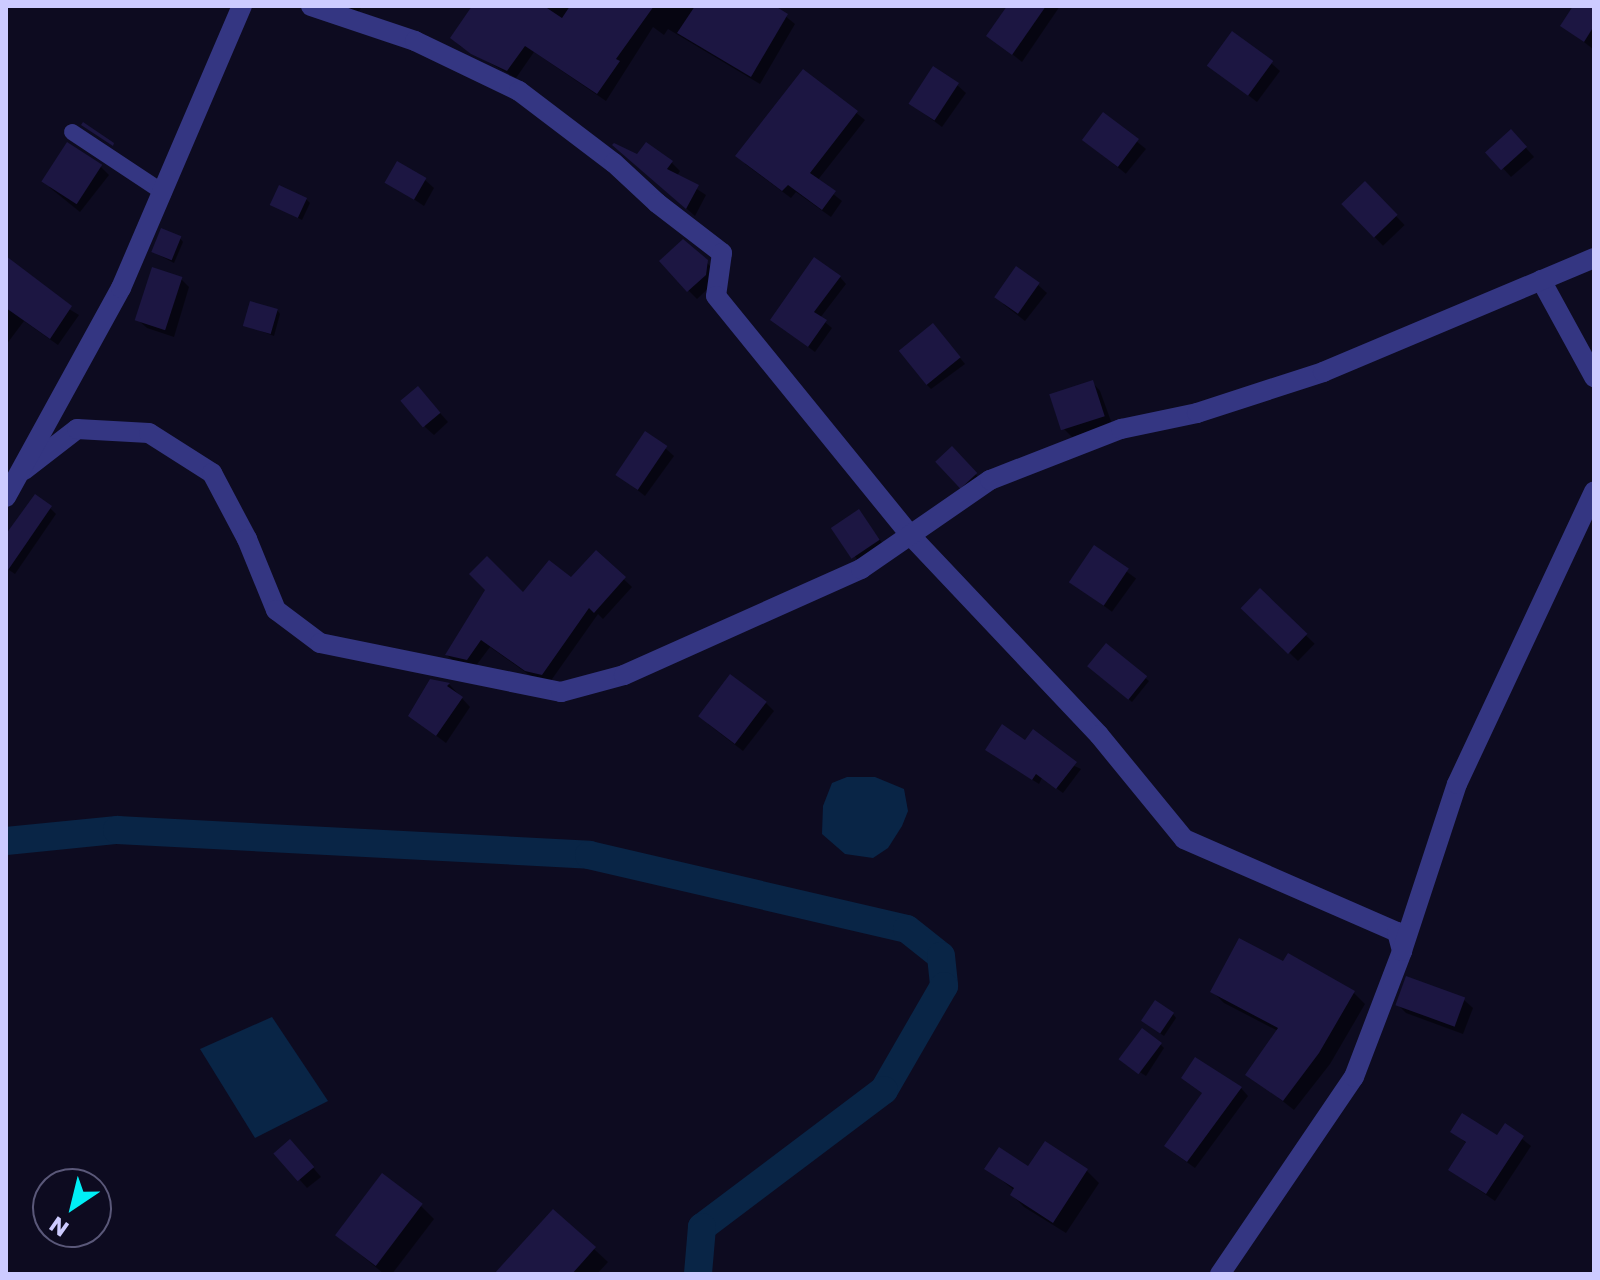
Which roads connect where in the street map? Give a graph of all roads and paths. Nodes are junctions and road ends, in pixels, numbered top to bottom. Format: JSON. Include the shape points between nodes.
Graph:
{"nodes":[{"id":1,"x":242,"y":6,"type":"edge"},
{"id":2,"x":311,"y":6,"type":"edge"},
{"id":3,"x":72,"y":132,"type":"dead end"},
{"id":4,"x":164,"y":193,"type":"junction"},
{"id":5,"x":1594,"y":258,"type":"edge"},
{"id":6,"x":1541,"y":280,"type":"junction"},
{"id":7,"x":1594,"y":377,"type":"edge"},
{"id":8,"x":24,"y":470,"type":"junction"},
{"id":9,"x":1594,"y":492,"type":"edge"},
{"id":10,"x":6,"y":497,"type":"edge"},
{"id":11,"x":910,"y":535,"type":"junction"},
{"id":12,"x":1402,"y":951,"type":"junction"},
{"id":13,"x":1220,"y":1274,"type":"edge"}],
"edges":[{"from":1,"to":4,"type":"street"},
{"from":2,"to":11,"type":"street","via":[[415,41],[519,91],[722,253],[716,296]]},
{"from":3,"to":4,"type":"lane"},
{"from":4,"to":8,"type":"street","via":[[121,288]]},
{"from":5,"to":6,"type":"street"},
{"from":6,"to":7,"type":"street"},
{"from":6,"to":11,"type":"street","via":[[1323,372],[1197,413],[1121,429],[990,480]]},
{"from":8,"to":10,"type":"street"},
{"from":8,"to":11,"type":"street","via":[[77,429],[149,433],[212,473],[276,610],[320,643],[561,692],[624,675],[861,569]]},
{"from":9,"to":12,"type":"street","via":[[1457,784]]},
{"from":11,"to":12,"type":"street","via":[[1099,735],[1184,839],[1397,932]]},
{"from":12,"to":13,"type":"street","via":[[1354,1077]]}]}
